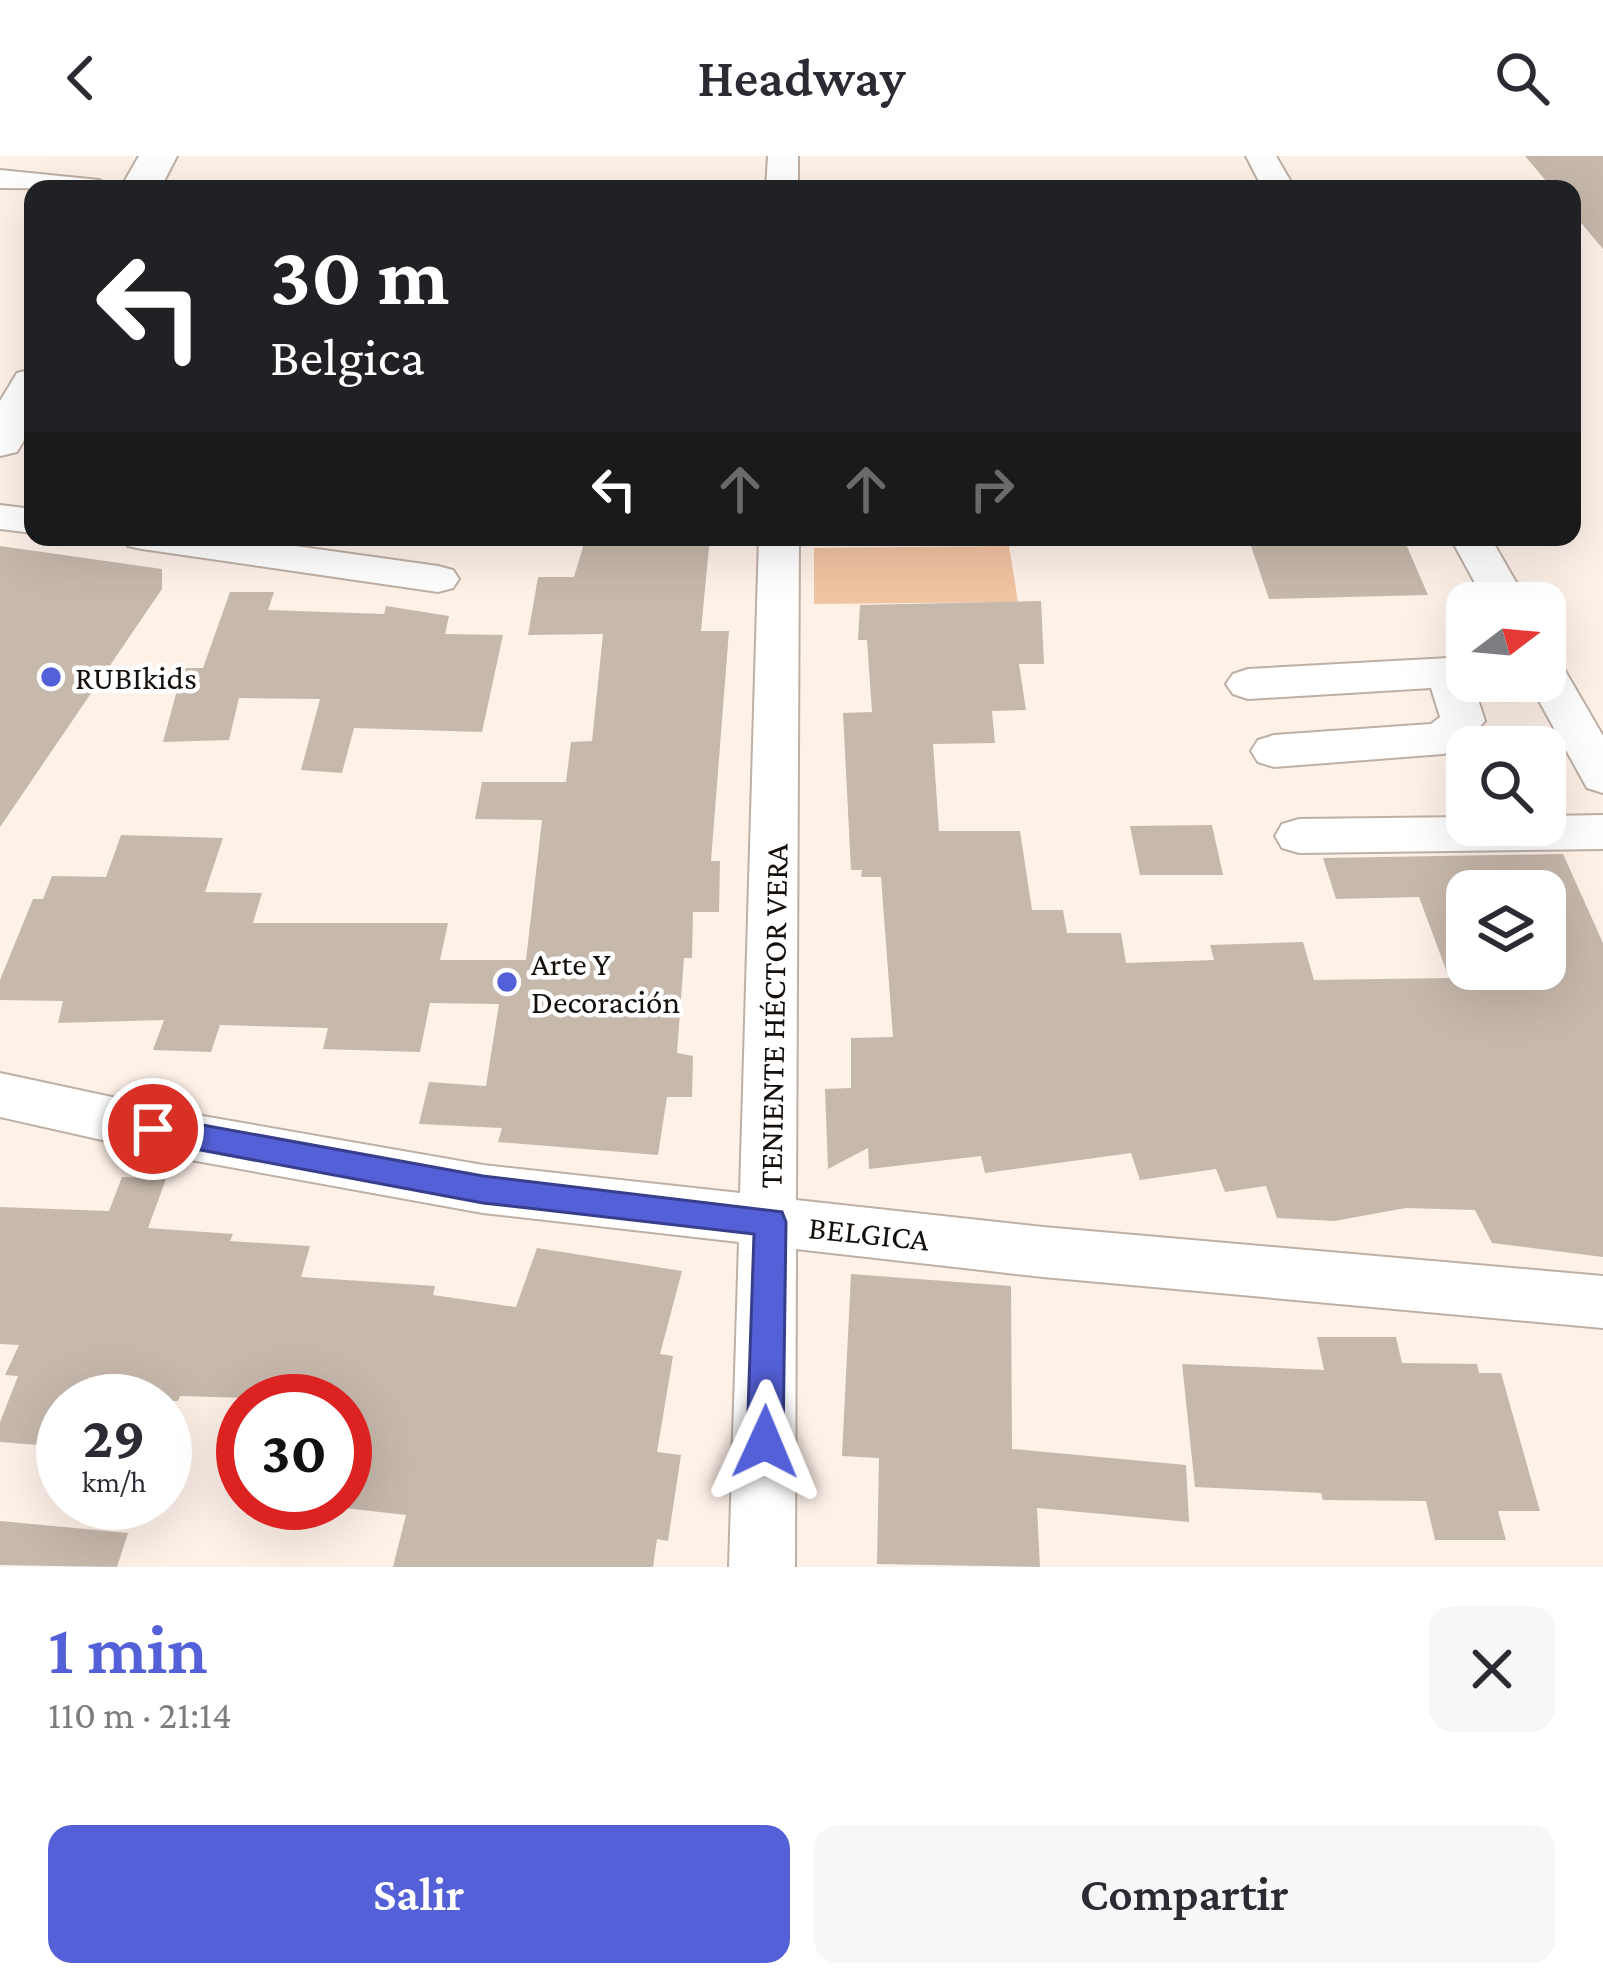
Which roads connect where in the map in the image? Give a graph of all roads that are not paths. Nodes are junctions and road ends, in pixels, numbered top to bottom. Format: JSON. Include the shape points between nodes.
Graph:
{"nodes":[{"id":1,"x":24,"y":398,"type":"edge"},
{"id":2,"x":0,"y":442,"type":"edge"},
{"id":3,"x":205,"y":546,"type":"edge"},
{"id":4,"x":778,"y":546,"type":"edge"},
{"id":5,"x":1475,"y":546,"type":"edge"},
{"id":6,"x":438,"y":579,"type":"dead end"},
{"id":7,"x":1495,"y":582,"type":"edge"},
{"id":8,"x":1446,"y":673,"type":"edge"},
{"id":9,"x":1248,"y":684,"type":"dead end"},
{"id":10,"x":1461,"y":702,"type":"edge"},
{"id":11,"x":1562,"y":702,"type":"edge"},
{"id":12,"x":1274,"y":751,"type":"dead end"},
{"id":13,"x":1603,"y":777,"type":"edge"},
{"id":14,"x":1603,"y":832,"type":"edge"},
{"id":15,"x":1299,"y":836,"type":"dead end"},
{"id":16,"x":0,"y":1095,"type":"edge"},
{"id":17,"x":770,"y":1222,"type":"junction"},
{"id":18,"x":1603,"y":1302,"type":"edge"},
{"id":19,"x":762,"y":1567,"type":"edge"}],
"edges":[{"from":1,"to":2,"type":"main road"},
{"from":3,"to":6,"type":"street"},
{"from":4,"to":17,"type":"street","name":"TENIENTE HÉCTOR VERA"},
{"from":5,"to":7,"type":"street"},
{"from":8,"to":9,"type":"street"},
{"from":10,"to":12,"type":"street","via":[[1463,721],[1443,740]]},
{"from":11,"to":13,"type":"street"},
{"from":14,"to":15,"type":"street"},
{"from":16,"to":17,"type":"street","name":"BELGICA","via":[[483,1189]]},
{"from":17,"to":18,"type":"street","name":"BELGICA"},
{"from":17,"to":19,"type":"street","name":"TENIENTE HÉCTOR VERA"}]}
